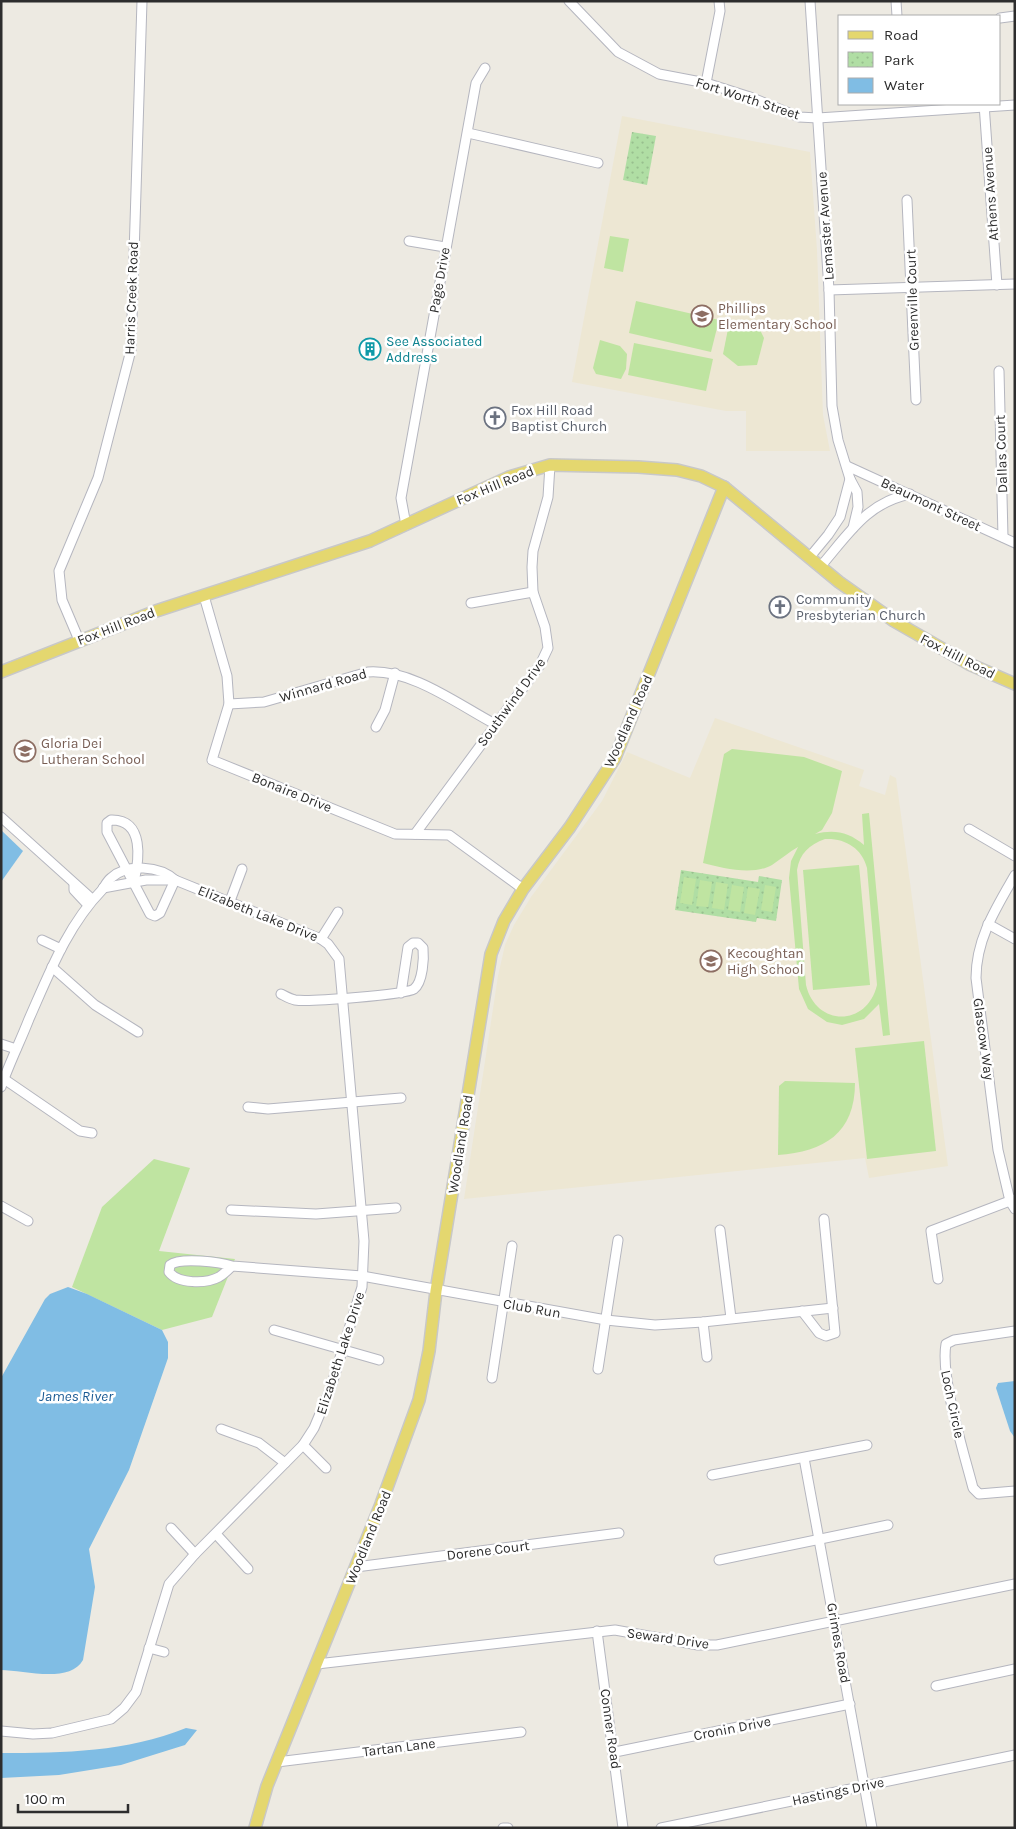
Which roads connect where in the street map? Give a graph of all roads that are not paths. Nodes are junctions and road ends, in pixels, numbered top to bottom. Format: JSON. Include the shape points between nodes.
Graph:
{"nodes":[{"id":1,"x":142,"y":1,"type":"edge"},
{"id":2,"x":569,"y":1,"type":"edge"},
{"id":3,"x":719,"y":1,"type":"edge"},
{"id":4,"x":810,"y":1,"type":"edge"},
{"id":5,"x":896,"y":1,"type":"edge"},
{"id":6,"x":897,"y":15,"type":"edge"},
{"id":7,"x":1015,"y":16,"type":"edge"},
{"id":8,"x":1001,"y":18,"type":"edge"},
{"id":9,"x":485,"y":68,"type":"dead end"},
{"id":10,"x":706,"y":82,"type":"junction"},
{"id":11,"x":984,"y":105,"type":"edge"},
{"id":12,"x":1015,"y":105,"type":"edge"},
{"id":13,"x":818,"y":118,"type":"junction"},
{"id":14,"x":468,"y":133,"type":"junction"},
{"id":15,"x":598,"y":163,"type":"dead end"},
{"id":16,"x":907,"y":200,"type":"dead end"},
{"id":17,"x":409,"y":241,"type":"dead end"},
{"id":18,"x":445,"y":247,"type":"junction"},
{"id":19,"x":1015,"y":284,"type":"edge"},
{"id":20,"x":996,"y":285,"type":"junction"},
{"id":21,"x":912,"y":287,"type":"junction"},
{"id":22,"x":829,"y":290,"type":"junction"},
{"id":23,"x":999,"y":371,"type":"dead end"},
{"id":24,"x":916,"y":400,"type":"dead end"},
{"id":25,"x":550,"y":465,"type":"junction"},
{"id":26,"x":847,"y":466,"type":"junction"},
{"id":27,"x":850,"y":479,"type":"junction"},
{"id":28,"x":724,"y":487,"type":"junction"},
{"id":29,"x":911,"y":494,"type":"junction"},
{"id":30,"x":406,"y":525,"type":"junction"},
{"id":31,"x":853,"y":528,"type":"junction"},
{"id":32,"x":1003,"y":537,"type":"junction"},
{"id":33,"x":1015,"y":543,"type":"edge"},
{"id":34,"x":809,"y":558,"type":"junction"},
{"id":35,"x":820,"y":567,"type":"junction"},
{"id":36,"x":533,"y":592,"type":"junction"},
{"id":37,"x":204,"y":596,"type":"junction"},
{"id":38,"x":471,"y":602,"type":"dead end"},
{"id":39,"x":79,"y":640,"type":"junction"},
{"id":40,"x":1,"y":672,"type":"edge"},
{"id":41,"x":395,"y":673,"type":"junction"},
{"id":42,"x":1015,"y":684,"type":"edge"},
{"id":43,"x":229,"y":704,"type":"junction"},
{"id":44,"x":495,"y":724,"type":"junction"},
{"id":45,"x":376,"y":727,"type":"dead end"},
{"id":46,"x":1,"y":817,"type":"edge"},
{"id":47,"x":969,"y":829,"type":"dead end"},
{"id":48,"x":415,"y":834,"type":"junction"},
{"id":49,"x":1015,"y":856,"type":"edge"},
{"id":50,"x":242,"y":869,"type":"dead end"},
{"id":51,"x":132,"y":870,"type":"junction"},
{"id":52,"x":1015,"y":875,"type":"edge"},
{"id":53,"x":175,"y":880,"type":"junction"},
{"id":54,"x":134,"y":882,"type":"junction"},
{"id":55,"x":103,"y":888,"type":"junction"},
{"id":56,"x":523,"y":890,"type":"junction"},
{"id":57,"x":230,"y":901,"type":"junction"},
{"id":58,"x":90,"y":902,"type":"junction"},
{"id":59,"x":338,"y":912,"type":"dead end"},
{"id":60,"x":988,"y":924,"type":"junction"},
{"id":61,"x":321,"y":939,"type":"junction"},
{"id":62,"x":1015,"y":939,"type":"edge"},
{"id":63,"x":42,"y":940,"type":"dead end"},
{"id":64,"x":61,"y":949,"type":"junction"},
{"id":65,"x":52,"y":967,"type":"junction"},
{"id":66,"x":400,"y":993,"type":"junction"},
{"id":67,"x":280,"y":994,"type":"dead end"},
{"id":68,"x":344,"y":997,"type":"junction"},
{"id":69,"x":138,"y":1032,"type":"dead end"},
{"id":70,"x":1,"y":1044,"type":"edge"},
{"id":71,"x":16,"y":1049,"type":"junction"},
{"id":72,"x":3,"y":1083,"type":"edge"},
{"id":73,"x":401,"y":1098,"type":"dead end"},
{"id":74,"x":353,"y":1100,"type":"junction"},
{"id":75,"x":248,"y":1106,"type":"dead end"},
{"id":76,"x":92,"y":1133,"type":"dead end"},
{"id":77,"x":1012,"y":1200,"type":"edge"},
{"id":78,"x":1,"y":1206,"type":"edge"},
{"id":79,"x":396,"y":1208,"type":"dead end"},
{"id":80,"x":1015,"y":1209,"type":"edge"},
{"id":81,"x":231,"y":1210,"type":"dead end"},
{"id":82,"x":361,"y":1210,"type":"junction"},
{"id":83,"x":824,"y":1219,"type":"dead end"},
{"id":84,"x":28,"y":1221,"type":"dead end"},
{"id":85,"x":720,"y":1230,"type":"dead end"},
{"id":86,"x":618,"y":1240,"type":"dead end"},
{"id":87,"x":512,"y":1246,"type":"dead end"},
{"id":88,"x":232,"y":1266,"type":"junction"},
{"id":89,"x":362,"y":1276,"type":"junction"},
{"id":90,"x":938,"y":1279,"type":"dead end"},
{"id":91,"x":436,"y":1291,"type":"junction"},
{"id":92,"x":503,"y":1303,"type":"junction"},
{"id":93,"x":834,"y":1308,"type":"junction"},
{"id":94,"x":802,"y":1311,"type":"junction"},
{"id":95,"x":731,"y":1318,"type":"junction"},
{"id":96,"x":606,"y":1320,"type":"junction"},
{"id":97,"x":704,"y":1322,"type":"junction"},
{"id":98,"x":274,"y":1330,"type":"dead end"},
{"id":99,"x":1015,"y":1331,"type":"edge"},
{"id":100,"x":343,"y":1349,"type":"junction"},
{"id":101,"x":707,"y":1356,"type":"dead end"},
{"id":102,"x":379,"y":1360,"type":"dead end"},
{"id":103,"x":598,"y":1369,"type":"dead end"},
{"id":104,"x":492,"y":1378,"type":"dead end"},
{"id":105,"x":221,"y":1429,"type":"dead end"},
{"id":106,"x":303,"y":1445,"type":"junction"},
{"id":107,"x":867,"y":1445,"type":"dead end"},
{"id":108,"x":804,"y":1458,"type":"junction"},
{"id":109,"x":285,"y":1463,"type":"junction"},
{"id":110,"x":326,"y":1468,"type":"dead end"},
{"id":111,"x":712,"y":1475,"type":"dead end"},
{"id":112,"x":1015,"y":1491,"type":"edge"},
{"id":113,"x":888,"y":1525,"type":"dead end"},
{"id":114,"x":170,"y":1528,"type":"dead end"},
{"id":115,"x":619,"y":1533,"type":"dead end"},
{"id":116,"x":216,"y":1534,"type":"junction"},
{"id":117,"x":819,"y":1539,"type":"junction"},
{"id":118,"x":195,"y":1554,"type":"junction"},
{"id":119,"x":719,"y":1560,"type":"dead end"},
{"id":120,"x":356,"y":1566,"type":"junction"},
{"id":121,"x":248,"y":1570,"type":"dead end"},
{"id":122,"x":1015,"y":1584,"type":"edge"},
{"id":123,"x":835,"y":1621,"type":"junction"},
{"id":124,"x":598,"y":1631,"type":"junction"},
{"id":125,"x":149,"y":1648,"type":"junction"},
{"id":126,"x":164,"y":1652,"type":"dead end"},
{"id":127,"x":317,"y":1664,"type":"junction"},
{"id":128,"x":1015,"y":1669,"type":"edge"},
{"id":129,"x":936,"y":1686,"type":"dead end"},
{"id":130,"x":850,"y":1704,"type":"junction"},
{"id":131,"x":1,"y":1731,"type":"edge"},
{"id":132,"x":521,"y":1732,"type":"dead end"},
{"id":133,"x":615,"y":1752,"type":"junction"},
{"id":134,"x":1015,"y":1754,"type":"edge"},
{"id":135,"x":277,"y":1762,"type":"junction"},
{"id":136,"x":865,"y":1786,"type":"junction"},
{"id":137,"x":255,"y":1828,"type":"edge"},
{"id":138,"x":623,"y":1828,"type":"edge"},
{"id":139,"x":660,"y":1828,"type":"edge"},
{"id":140,"x":872,"y":1828,"type":"edge"}],
"edges":[{"from":1,"to":39,"type":"street","name":"Harris Creek Road","via":[[131,350],[102,467],[58,577],[62,600]]},
{"from":2,"to":10,"type":"street","name":"Fort Worth Street","via":[[618,52],[659,74]]},
{"from":3,"to":10,"type":"street","via":[[720,11]]},
{"from":4,"to":13,"type":"street","name":"Lemaster Avenue"},
{"from":5,"to":6,"type":"street"},
{"from":7,"to":8,"type":"street"},
{"from":9,"to":14,"type":"street","name":"Page Drive","via":[[476,84]]},
{"from":10,"to":13,"type":"street","name":"Fort Worth Street","via":[[799,116]]},
{"from":11,"to":12,"type":"street","name":"Fort Worth Street"},
{"from":11,"to":13,"type":"street","name":"Fort Worth Street"},
{"from":11,"to":20,"type":"street","name":"Athens Avenue"},
{"from":13,"to":22,"type":"street","name":"Lemaster Avenue"},
{"from":14,"to":15,"type":"street"},
{"from":14,"to":18,"type":"street","name":"Page Drive"},
{"from":16,"to":21,"type":"street","name":"Greenville Court"},
{"from":17,"to":18,"type":"street"},
{"from":18,"to":30,"type":"street","name":"Page Drive","via":[[401,498]]},
{"from":19,"to":20,"type":"street"},
{"from":20,"to":21,"type":"street"},
{"from":21,"to":22,"type":"street"},
{"from":21,"to":24,"type":"street","name":"Greenville Court"},
{"from":22,"to":26,"type":"street","name":"Lemaster Avenue","via":[[833,418]]},
{"from":23,"to":32,"type":"street","name":"Dallas Court"},
{"from":25,"to":28,"type":"main road","name":"Fox Hill Road","via":[[677,470],[701,476]]},
{"from":25,"to":30,"type":"main road","name":"Fox Hill Road","via":[[509,477]]},
{"from":25,"to":36,"type":"street","name":"Southwind Drive","via":[[548,497],[533,551]]},
{"from":26,"to":27,"type":"street","name":"Lemaster Avenue"},
{"from":26,"to":29,"type":"street","name":"Beaumont Street"},
{"from":27,"to":31,"type":"street","name":"Lemaster Avenue","via":[[858,499]]},
{"from":27,"to":34,"type":"street","via":[[836,524]]},
{"from":28,"to":34,"type":"main road","name":"Fox Hill Road"},
{"from":28,"to":56,"type":"main road","name":"Woodland Road","via":[[615,758],[570,827]]},
{"from":29,"to":31,"type":"street","via":[[878,505]]},
{"from":29,"to":32,"type":"street","name":"Beaumont Street"},
{"from":30,"to":37,"type":"main road","name":"Fox Hill Road","via":[[370,542]]},
{"from":31,"to":35,"type":"street"},
{"from":32,"to":33,"type":"street","name":"Beaumont Street"},
{"from":34,"to":35,"type":"main road","name":"Fox Hill Road"},
{"from":35,"to":42,"type":"main road","name":"Fox Hill Road","via":[[924,639]]},
{"from":36,"to":38,"type":"street"},
{"from":36,"to":44,"type":"street","name":"Southwind Drive","via":[[545,627],[548,648],[540,665]]},
{"from":37,"to":39,"type":"main road","name":"Fox Hill Road"},
{"from":37,"to":43,"type":"street","name":"Bonaire Drive","via":[[227,676]]},
{"from":39,"to":40,"type":"main road","name":"Fox Hill Road"},
{"from":41,"to":43,"type":"street","name":"Winnard Road","via":[[368,672],[264,702]]},
{"from":41,"to":44,"type":"street","name":"Winnard Road"},
{"from":41,"to":45,"type":"street","via":[[386,710]]},
{"from":43,"to":48,"type":"street","name":"Bonaire Drive","via":[[212,760],[395,834]]},
{"from":44,"to":48,"type":"street","name":"Southwind Drive"},
{"from":46,"to":58,"type":"street","via":[[74,885],[78,885]]},
{"from":47,"to":49,"type":"street"},
{"from":48,"to":56,"type":"street","name":"Bonaire Drive","via":[[449,835]]},
{"from":50,"to":57,"type":"street"},
{"from":51,"to":51,"type":"street","via":[[138,846],[134,833],[126,824],[112,820],[107,823],[107,832]]},
{"from":51,"to":53,"type":"street","name":"Elizabeth Lake Drive","via":[[155,869]]},
{"from":51,"to":54,"type":"street"},
{"from":51,"to":55,"type":"street","via":[[114,876]]},
{"from":52,"to":60,"type":"street","name":"Glascow Way"},
{"from":53,"to":54,"type":"street","name":"Elizabeth Lake Drive"},
{"from":53,"to":54,"type":"street","via":[[162,910],[155,916],[148,912]]},
{"from":53,"to":57,"type":"street","name":"Elizabeth Lake Drive"},
{"from":54,"to":55,"type":"street","name":"Elizabeth Lake Drive"},
{"from":55,"to":58,"type":"street"},
{"from":56,"to":91,"type":"main road","name":"Woodland Road","via":[[504,921],[491,954]]},
{"from":57,"to":61,"type":"street","name":"Elizabeth Lake Drive"},
{"from":58,"to":64,"type":"street"},
{"from":59,"to":61,"type":"street"},
{"from":60,"to":62,"type":"street"},
{"from":60,"to":77,"type":"street","name":"Glascow Way","via":[[980,944],[976,978],[998,1150]]},
{"from":61,"to":68,"type":"street","name":"Elizabeth Lake Drive","via":[[339,959]]},
{"from":63,"to":64,"type":"street"},
{"from":64,"to":65,"type":"street"},
{"from":65,"to":69,"type":"street","via":[[95,1005]]},
{"from":65,"to":71,"type":"street"},
{"from":66,"to":66,"type":"street","via":[[415,988],[419,980],[423,953],[418,943],[408,947]]},
{"from":66,"to":68,"type":"street"},
{"from":67,"to":68,"type":"street","via":[[296,1000]]},
{"from":68,"to":74,"type":"street","name":"Elizabeth Lake Drive"},
{"from":70,"to":71,"type":"street"},
{"from":71,"to":72,"type":"street"},
{"from":72,"to":76,"type":"street","via":[[80,1131]]},
{"from":73,"to":74,"type":"street"},
{"from":74,"to":75,"type":"street","via":[[268,1109]]},
{"from":74,"to":82,"type":"street","name":"Elizabeth Lake Drive"},
{"from":77,"to":80,"type":"street","name":"Glascow Way"},
{"from":77,"to":90,"type":"street","via":[[931,1231]]},
{"from":78,"to":84,"type":"street"},
{"from":79,"to":82,"type":"street"},
{"from":81,"to":82,"type":"street","via":[[316,1214]]},
{"from":82,"to":89,"type":"street","name":"Elizabeth Lake Drive","via":[[364,1241]]},
{"from":83,"to":93,"type":"street"},
{"from":85,"to":95,"type":"street"},
{"from":86,"to":96,"type":"street"},
{"from":87,"to":92,"type":"street"},
{"from":88,"to":88,"type":"street","name":"Club Run","via":[[178,1262],[170,1265],[169,1272],[178,1279],[202,1281],[218,1278]]},
{"from":88,"to":89,"type":"street","name":"Club Run"},
{"from":89,"to":91,"type":"street","name":"Club Run"},
{"from":89,"to":100,"type":"street","name":"Elizabeth Lake Drive","via":[[362,1287]]},
{"from":91,"to":92,"type":"street","name":"Club Run"},
{"from":91,"to":120,"type":"main road","name":"Woodland Road","via":[[419,1400]]},
{"from":92,"to":96,"type":"street","name":"Club Run"},
{"from":92,"to":104,"type":"street"},
{"from":93,"to":94,"type":"street","name":"Club Run"},
{"from":93,"to":94,"type":"street","via":[[835,1333],[826,1336],[818,1333]]},
{"from":94,"to":95,"type":"street","name":"Club Run"},
{"from":95,"to":97,"type":"street","name":"Club Run"},
{"from":96,"to":97,"type":"street","name":"Club Run","via":[[655,1325]]},
{"from":96,"to":103,"type":"street"},
{"from":97,"to":101,"type":"street"},
{"from":98,"to":100,"type":"street"},
{"from":99,"to":112,"type":"street","name":"Loch Circle","via":[[954,1340],[946,1344],[944,1354],[973,1488],[979,1494]]},
{"from":100,"to":102,"type":"street"},
{"from":100,"to":106,"type":"street","name":"Elizabeth Lake Drive","via":[[314,1428]]},
{"from":105,"to":109,"type":"street","via":[[259,1443]]},
{"from":106,"to":109,"type":"street","name":"Elizabeth Lake Drive"},
{"from":106,"to":110,"type":"street"},
{"from":107,"to":108,"type":"street"},
{"from":108,"to":111,"type":"street"},
{"from":108,"to":117,"type":"street","name":"Grimes Road"},
{"from":109,"to":116,"type":"street","name":"Elizabeth Lake Drive"},
{"from":113,"to":117,"type":"street"},
{"from":114,"to":118,"type":"street"},
{"from":115,"to":120,"type":"street","name":"Dorene Court"},
{"from":116,"to":118,"type":"street","name":"Elizabeth Lake Drive"},
{"from":116,"to":121,"type":"street"},
{"from":117,"to":119,"type":"street"},
{"from":117,"to":123,"type":"street","name":"Grimes Road"},
{"from":118,"to":125,"type":"street","name":"Elizabeth Lake Drive","via":[[169,1584]]},
{"from":120,"to":127,"type":"main road","name":"Woodland Road"},
{"from":122,"to":123,"type":"street","name":"Seward Drive"},
{"from":123,"to":124,"type":"street","name":"Seward Drive","via":[[707,1646],[615,1630]]},
{"from":123,"to":130,"type":"street","name":"Grimes Road"},
{"from":124,"to":127,"type":"street","name":"Seward Drive"},
{"from":124,"to":133,"type":"street","name":"Conner Road"},
{"from":125,"to":126,"type":"street"},
{"from":125,"to":131,"type":"street","name":"Elizabeth Lake Drive","via":[[136,1692],[111,1719],[52,1733]]},
{"from":127,"to":135,"type":"main road","name":"Woodland Road"},
{"from":128,"to":129,"type":"street"},
{"from":130,"to":133,"type":"street","name":"Cronin Drive"},
{"from":130,"to":136,"type":"street","name":"Grimes Road"},
{"from":132,"to":135,"type":"street","name":"Tartan Lane"},
{"from":133,"to":138,"type":"street","name":"Conner Road"},
{"from":134,"to":136,"type":"street","name":"Hastings Drive"},
{"from":135,"to":137,"type":"main road","name":"Woodland Road"},
{"from":136,"to":139,"type":"street","name":"Hastings Drive"},
{"from":136,"to":140,"type":"street","name":"Grimes Road"}]}
